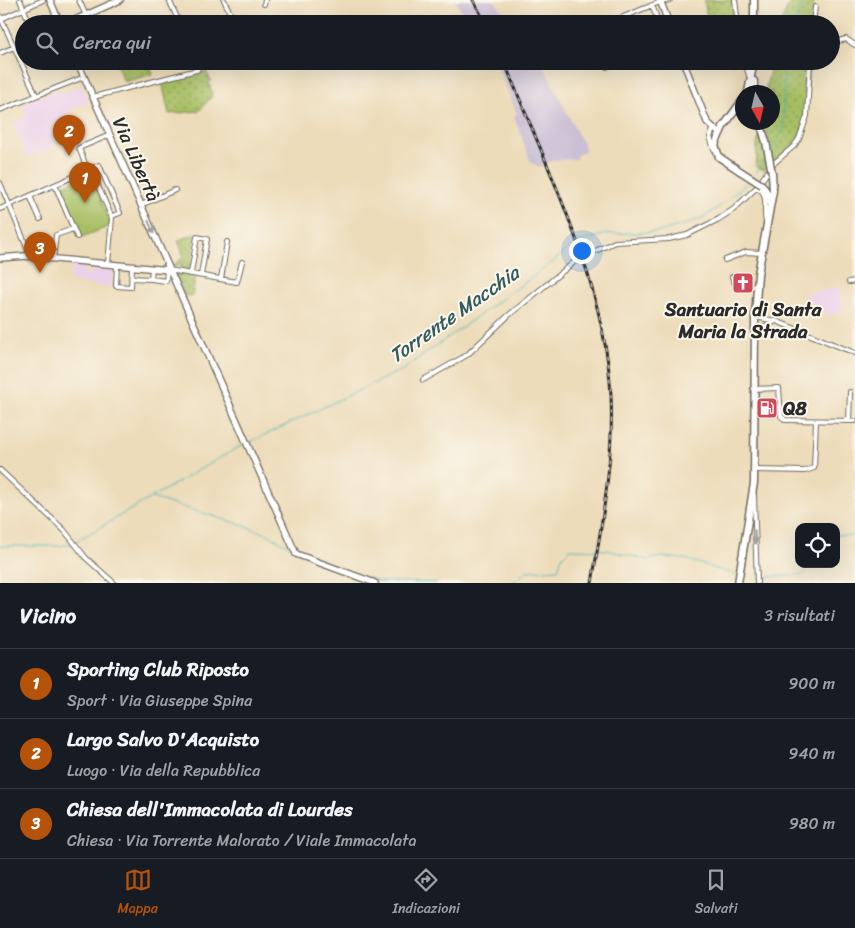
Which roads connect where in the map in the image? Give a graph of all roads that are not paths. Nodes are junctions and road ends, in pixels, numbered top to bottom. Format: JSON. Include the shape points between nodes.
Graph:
{"nodes":[{"id":1,"x":20,"y":0,"type":"edge"},
{"id":2,"x":43,"y":0,"type":"edge"},
{"id":3,"x":50,"y":0,"type":"edge"},
{"id":4,"x":79,"y":0,"type":"edge"},
{"id":5,"x":119,"y":0,"type":"edge"},
{"id":6,"x":170,"y":0,"type":"edge"},
{"id":7,"x":224,"y":0,"type":"edge"},
{"id":8,"x":670,"y":0,"type":"edge"},
{"id":9,"x":735,"y":0,"type":"edge"},
{"id":10,"x":754,"y":0,"type":"edge"},
{"id":11,"x":660,"y":1,"type":"edge"},
{"id":12,"x":652,"y":5,"type":"junction"},
{"id":13,"x":815,"y":7,"type":"dead end"},
{"id":14,"x":24,"y":9,"type":"junction"},
{"id":15,"x":26,"y":15,"type":"edge"},
{"id":16,"x":56,"y":15,"type":"edge"},
{"id":17,"x":86,"y":15,"type":"edge"},
{"id":18,"x":88,"y":15,"type":"edge"},
{"id":19,"x":176,"y":15,"type":"edge"},
{"id":20,"x":231,"y":15,"type":"edge"},
{"id":21,"x":628,"y":15,"type":"edge"},
{"id":22,"x":656,"y":15,"type":"edge"},
{"id":23,"x":665,"y":15,"type":"edge"},
{"id":24,"x":737,"y":15,"type":"edge"},
{"id":25,"x":754,"y":15,"type":"edge"},
{"id":26,"x":814,"y":15,"type":"edge"},
{"id":27,"x":1,"y":17,"type":"edge"},
{"id":28,"x":840,"y":41,"type":"edge"},
{"id":29,"x":855,"y":45,"type":"edge"},
{"id":30,"x":14,"y":47,"type":"joint"},
{"id":31,"x":0,"y":54,"type":"edge"},
{"id":32,"x":25,"y":70,"type":"edge"},
{"id":33,"x":81,"y":70,"type":"edge"},
{"id":34,"x":191,"y":70,"type":"edge"},
{"id":35,"x":687,"y":70,"type":"edge"},
{"id":36,"x":748,"y":70,"type":"edge"},
{"id":37,"x":753,"y":70,"type":"edge"},
{"id":38,"x":754,"y":70,"type":"edge"},
{"id":39,"x":809,"y":70,"type":"edge"},
{"id":40,"x":84,"y":76,"type":"junction"},
{"id":41,"x":751,"y":81,"type":"junction"},
{"id":42,"x":750,"y":85,"type":"edge"},
{"id":43,"x":754,"y":85,"type":"edge"},
{"id":44,"x":36,"y":95,"type":"junction"},
{"id":45,"x":92,"y":97,"type":"junction"},
{"id":46,"x":735,"y":109,"type":"edge"},
{"id":47,"x":0,"y":110,"type":"edge"},
{"id":48,"x":762,"y":130,"type":"edge"},
{"id":49,"x":716,"y":132,"type":"junction"},
{"id":50,"x":110,"y":135,"type":"junction"},
{"id":51,"x":88,"y":168,"type":"junction"},
{"id":52,"x":772,"y":176,"type":"junction"},
{"id":53,"x":0,"y":183,"type":"edge"},
{"id":54,"x":55,"y":185,"type":"junction"},
{"id":55,"x":759,"y":186,"type":"junction"},
{"id":56,"x":175,"y":190,"type":"dead end"},
{"id":57,"x":30,"y":196,"type":"junction"},
{"id":58,"x":141,"y":204,"type":"junction"},
{"id":59,"x":9,"y":205,"type":"junction"},
{"id":60,"x":770,"y":208,"type":"junction"},
{"id":61,"x":0,"y":209,"type":"edge"},
{"id":62,"x":112,"y":216,"type":"junction"},
{"id":63,"x":40,"y":219,"type":"dead end"},
{"id":64,"x":767,"y":224,"type":"junction"},
{"id":65,"x":73,"y":229,"type":"junction"},
{"id":66,"x":77,"y":237,"type":"dead end"},
{"id":67,"x":227,"y":242,"type":"dead end"},
{"id":68,"x":762,"y":253,"type":"junction"},
{"id":69,"x":31,"y":257,"type":"junction"},
{"id":70,"x":0,"y":258,"type":"edge"},
{"id":71,"x":53,"y":259,"type":"junction"},
{"id":72,"x":725,"y":260,"type":"dead end"},
{"id":73,"x":242,"y":262,"type":"dead end"},
{"id":74,"x":108,"y":264,"type":"junction"},
{"id":75,"x":117,"y":265,"type":"junction"},
{"id":76,"x":132,"y":266,"type":"junction"},
{"id":77,"x":152,"y":268,"type":"junction"},
{"id":78,"x":168,"y":270,"type":"junction"},
{"id":79,"x":191,"y":274,"type":"junction"},
{"id":80,"x":201,"y":275,"type":"junction"},
{"id":81,"x":132,"y":278,"type":"junction"},
{"id":82,"x":732,"y":278,"type":"dead end"},
{"id":83,"x":151,"y":279,"type":"junction"},
{"id":84,"x":220,"y":279,"type":"junction"},
{"id":85,"x":855,"y":281,"type":"edge"},
{"id":86,"x":849,"y":282,"type":"dead end"},
{"id":87,"x":757,"y":286,"type":"junction"},
{"id":88,"x":755,"y":317,"type":"junction"},
{"id":89,"x":776,"y":321,"type":"junction"},
{"id":90,"x":754,"y":332,"type":"junction"},
{"id":91,"x":855,"y":353,"type":"edge"},
{"id":92,"x":423,"y":380,"type":"dead end"},
{"id":93,"x":754,"y":389,"type":"junction"},
{"id":94,"x":850,"y":392,"type":"dead end"},
{"id":95,"x":816,"y":421,"type":"junction"},
{"id":96,"x":849,"y":421,"type":"junction"},
{"id":97,"x":855,"y":421,"type":"edge"},
{"id":98,"x":0,"y":470,"type":"edge"},
{"id":99,"x":755,"y":470,"type":"junction"},
{"id":100,"x":754,"y":490,"type":"junction"},
{"id":101,"x":738,"y":580,"type":"edge"},
{"id":102,"x":114,"y":583,"type":"edge"},
{"id":103,"x":375,"y":583,"type":"edge"},
{"id":104,"x":757,"y":583,"type":"edge"}],
"edges":[{"from":1,"to":14,"type":"street"},
{"from":2,"to":14,"type":"street"},
{"from":3,"to":16,"type":"street"},
{"from":4,"to":17,"type":"street"},
{"from":5,"to":18,"type":"street"},
{"from":6,"to":19,"type":"street"},
{"from":7,"to":20,"type":"street"},
{"from":8,"to":11,"type":"street"},
{"from":9,"to":24,"type":"street"},
{"from":10,"to":25,"type":"main road"},
{"from":11,"to":12,"type":"street"},
{"from":11,"to":23,"type":"street"},
{"from":12,"to":21,"type":"street"},
{"from":12,"to":22,"type":"street"},
{"from":13,"to":26,"type":"street"},
{"from":14,"to":15,"type":"street"},
{"from":14,"to":27,"type":"street"},
{"from":27,"to":30,"type":"street"},
{"from":28,"to":29,"type":"street","via":[[846,39]]},
{"from":30,"to":31,"type":"street"},
{"from":32,"to":44,"type":"street"},
{"from":33,"to":40,"type":"street","name":"Via Libertà"},
{"from":34,"to":45,"type":"street"},
{"from":35,"to":49,"type":"street","via":[[707,122]]},
{"from":36,"to":41,"type":"street"},
{"from":37,"to":41,"type":"main road"},
{"from":38,"to":43,"type":"main road"},
{"from":39,"to":55,"type":"street","via":[[805,127],[794,146],[773,164]]},
{"from":40,"to":44,"type":"street"},
{"from":40,"to":45,"type":"street","name":"Via Libertà"},
{"from":41,"to":42,"type":"main road"},
{"from":44,"to":47,"type":"street"},
{"from":45,"to":50,"type":"street","name":"Via Libertà"},
{"from":46,"to":49,"type":"main road"},
{"from":48,"to":52,"type":"main road","bridge":true},
{"from":49,"to":55,"type":"main road","bridge":true,"via":[[715,150],[723,160]]},
{"from":50,"to":51,"type":"street","via":[[80,148]]},
{"from":50,"to":58,"type":"street","name":"Via Libertà"},
{"from":51,"to":54,"type":"street"},
{"from":51,"to":62,"type":"street"},
{"from":51,"to":62,"type":"street","via":[[99,165],[120,213]]},
{"from":52,"to":55,"type":"main road","via":[[769,186]]},
{"from":52,"to":60,"type":"main road"},
{"from":53,"to":59,"type":"street"},
{"from":54,"to":57,"type":"street"},
{"from":54,"to":65,"type":"street"},
{"from":55,"to":60,"type":"main road","via":[[769,197]]},
{"from":55,"to":64,"type":"street","via":[[765,198]]},
{"from":55,"to":92,"type":"street","via":[[729,213],[687,235],[669,240],[615,242],[578,259],[509,315],[467,355]]},
{"from":56,"to":58,"type":"street"},
{"from":57,"to":59,"type":"street"},
{"from":57,"to":63,"type":"street"},
{"from":58,"to":78,"type":"street","name":"Via Libertà","one_way":true},
{"from":59,"to":61,"type":"street"},
{"from":59,"to":69,"type":"street"},
{"from":60,"to":64,"type":"main road"},
{"from":62,"to":74,"type":"street"},
{"from":64,"to":68,"type":"main road"},
{"from":65,"to":66,"type":"street"},
{"from":65,"to":71,"type":"street","via":[[56,235]]},
{"from":67,"to":84,"type":"street"},
{"from":68,"to":72,"type":"street","via":[[746,252]]},
{"from":68,"to":87,"type":"main road"},
{"from":69,"to":70,"type":"street"},
{"from":69,"to":71,"type":"street"},
{"from":71,"to":74,"type":"street"},
{"from":73,"to":84,"type":"street","via":[[237,282]]},
{"from":74,"to":75,"type":"street"},
{"from":75,"to":76,"type":"street"},
{"from":75,"to":81,"type":"street","via":[[116,286],[131,287]]},
{"from":76,"to":77,"type":"street"},
{"from":76,"to":81,"type":"street"},
{"from":77,"to":78,"type":"street"},
{"from":77,"to":83,"type":"street"},
{"from":78,"to":79,"type":"street"},
{"from":78,"to":83,"type":"street","via":[[166,281]]},
{"from":78,"to":103,"type":"street","name":"Via Libertà","via":[[293,547],[300,556]]},
{"from":79,"to":80,"type":"street"},
{"from":79,"to":80,"type":"street","via":[[197,237],[207,239]]},
{"from":80,"to":84,"type":"street"},
{"from":81,"to":83,"type":"street"},
{"from":82,"to":87,"type":"street","via":[[737,288]]},
{"from":85,"to":86,"type":"street"},
{"from":87,"to":88,"type":"main road"},
{"from":88,"to":89,"type":"street"},
{"from":88,"to":90,"type":"main road"},
{"from":89,"to":90,"type":"street"},
{"from":89,"to":91,"type":"street"},
{"from":90,"to":93,"type":"main road"},
{"from":93,"to":95,"type":"street","via":[[779,388],[781,416],[785,420]]},
{"from":93,"to":99,"type":"main road"},
{"from":94,"to":96,"type":"street"},
{"from":95,"to":96,"type":"street"},
{"from":95,"to":99,"type":"street","via":[[814,468],[805,471]]},
{"from":96,"to":97,"type":"street"},
{"from":98,"to":102,"type":"street"},
{"from":99,"to":100,"type":"main road"},
{"from":100,"to":101,"type":"main road"},
{"from":100,"to":104,"type":"street","one_way":true}]}
